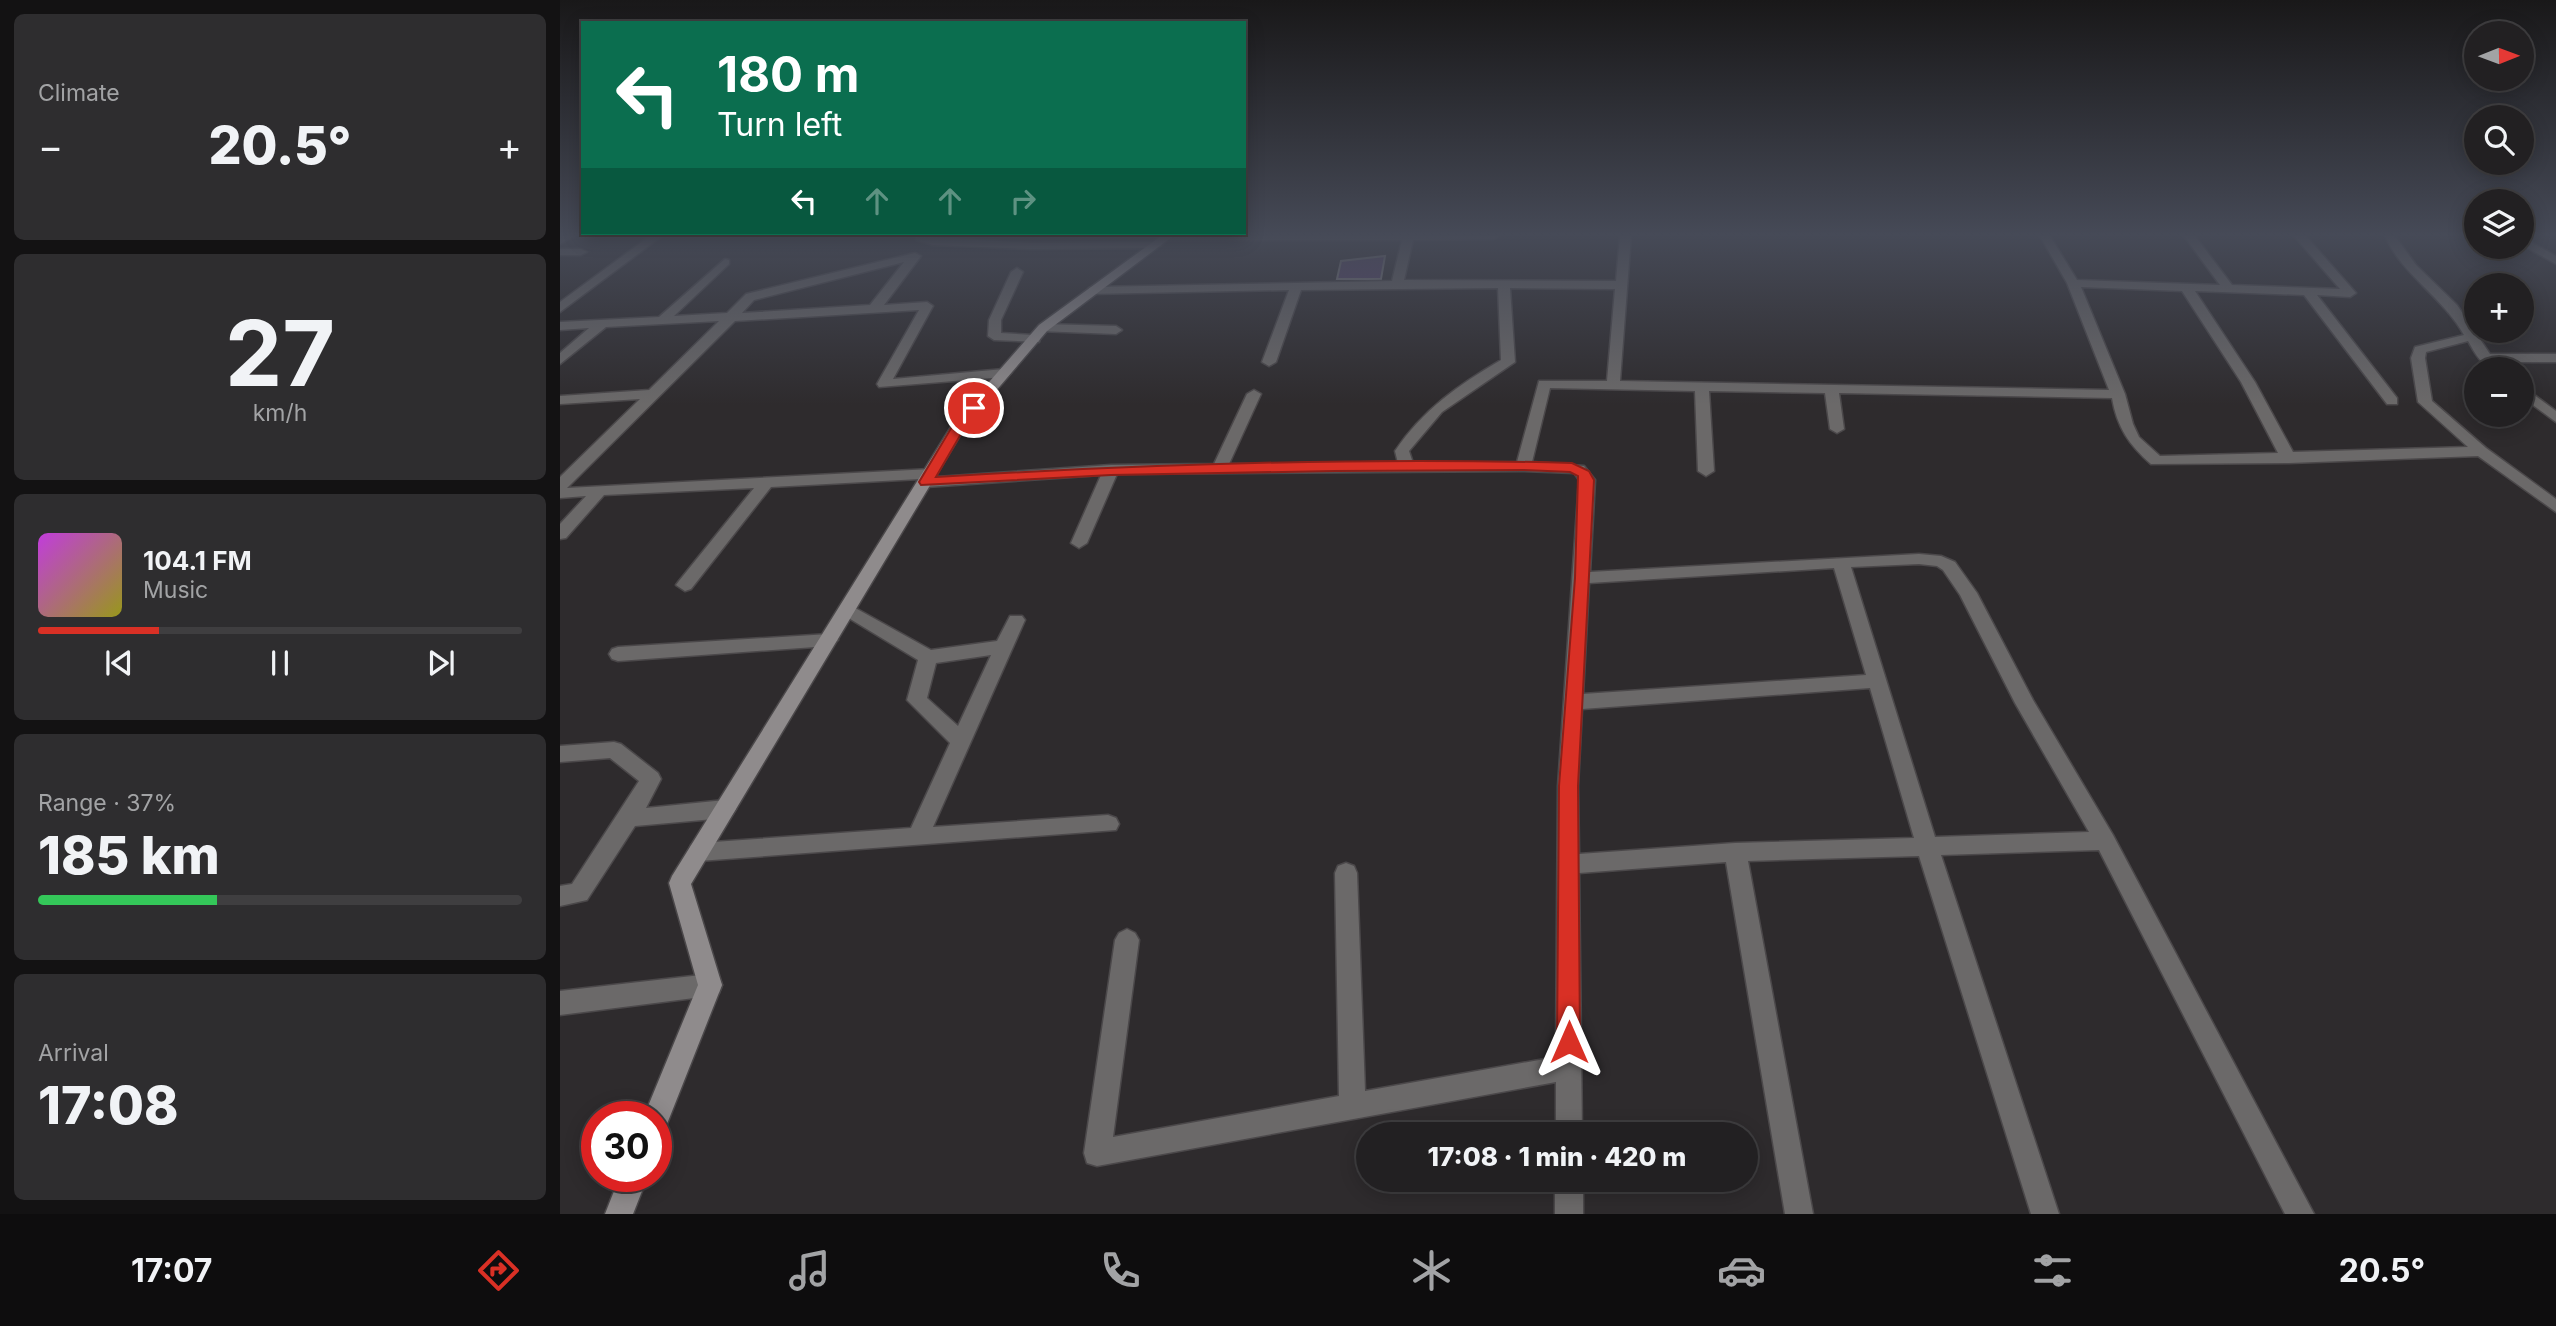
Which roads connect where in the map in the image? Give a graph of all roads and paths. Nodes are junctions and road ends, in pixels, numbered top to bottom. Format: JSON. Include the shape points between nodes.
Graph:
{"nodes":[{"id":1,"x":2308,"y":292,"type":"edge"},
{"id":2,"x":581,"y":293,"type":"edge"},
{"id":3,"x":692,"y":293,"type":"edge"},
{"id":4,"x":767,"y":293,"type":"edge"},
{"id":5,"x":887,"y":293,"type":"edge"},
{"id":6,"x":1008,"y":293,"type":"edge"},
{"id":7,"x":1091,"y":293,"type":"edge"},
{"id":8,"x":1294,"y":293,"type":"edge"},
{"id":9,"x":1504,"y":293,"type":"edge"},
{"id":10,"x":1620,"y":293,"type":"edge"},
{"id":11,"x":2077,"y":293,"type":"edge"},
{"id":12,"x":2190,"y":293,"type":"edge"},
{"id":13,"x":2436,"y":293,"type":"edge"},
{"id":14,"x":560,"y":309,"type":"edge"},
{"id":15,"x":874,"y":309,"type":"junction"},
{"id":16,"x":731,"y":317,"type":"junction"},
{"id":17,"x":662,"y":321,"type":"junction"},
{"id":18,"x":602,"y":324,"type":"junction"},
{"id":19,"x":560,"y":326,"type":"edge"},
{"id":20,"x":2464,"y":326,"type":"edge"},
{"id":21,"x":1116,"y":330,"type":"dead end"},
{"id":22,"x":1038,"y":334,"type":"junction"},
{"id":23,"x":2464,"y":339,"type":"edge"},
{"id":24,"x":2534,"y":358,"type":"edge"},
{"id":25,"x":2556,"y":358,"type":"edge"},
{"id":26,"x":560,"y":360,"type":"edge"},
{"id":27,"x":1269,"y":362,"type":"dead end"},
{"id":28,"x":1004,"y":373,"type":"junction"},
{"id":29,"x":1613,"y":386,"type":"junction"},
{"id":30,"x":1702,"y":387,"type":"junction"},
{"id":31,"x":1831,"y":389,"type":"junction"},
{"id":32,"x":653,"y":394,"type":"junction"},
{"id":33,"x":1254,"y":394,"type":"dead end"},
{"id":34,"x":2118,"y":394,"type":"junction"},
{"id":35,"x":576,"y":399,"type":"junction"},
{"id":36,"x":560,"y":400,"type":"edge"},
{"id":37,"x":2534,"y":400,"type":"edge"},
{"id":38,"x":2392,"y":401,"type":"dead end"},
{"id":39,"x":560,"y":413,"type":"edge"},
{"id":40,"x":2556,"y":418,"type":"edge"},
{"id":41,"x":1838,"y":429,"type":"dead end"},
{"id":42,"x":2481,"y":451,"type":"junction"},
{"id":43,"x":2289,"y":459,"type":"junction"},
{"id":44,"x":1407,"y":466,"type":"junction"},
{"id":45,"x":1524,"y":466,"type":"junction"},
{"id":46,"x":1219,"y":468,"type":"junction"},
{"id":47,"x":1111,"y":471,"type":"junction"},
{"id":48,"x":1706,"y":471,"type":"dead end"},
{"id":49,"x":929,"y":478,"type":"junction"},
{"id":50,"x":766,"y":482,"type":"junction"},
{"id":51,"x":560,"y":486,"type":"edge"},
{"id":52,"x":600,"y":491,"type":"junction"},
{"id":53,"x":560,"y":493,"type":"edge"},
{"id":54,"x":2556,"y":507,"type":"edge"},
{"id":55,"x":560,"y":534,"type":"edge"},
{"id":56,"x":1079,"y":543,"type":"dead end"},
{"id":57,"x":1841,"y":562,"type":"junction"},
{"id":58,"x":1582,"y":578,"type":"junction"},
{"id":59,"x":685,"y":585,"type":"dead end"},
{"id":60,"x":848,"y":610,"type":"junction"},
{"id":61,"x":1016,"y":620,"type":"dead end"},
{"id":62,"x":829,"y":640,"type":"junction"},
{"id":63,"x":1004,"y":647,"type":"junction"},
{"id":64,"x":618,"y":654,"type":"dead end"},
{"id":65,"x":928,"y":657,"type":"junction"},
{"id":66,"x":1877,"y":681,"type":"junction"},
{"id":67,"x":1574,"y":702,"type":"junction"},
{"id":68,"x":961,"y":741,"type":"junction"},
{"id":69,"x":560,"y":754,"type":"edge"},
{"id":70,"x":726,"y":809,"type":"junction"},
{"id":71,"x":629,"y":818,"type":"junction"},
{"id":72,"x":1108,"y":824,"type":"dead end"},
{"id":73,"x":918,"y":837,"type":"junction"},
{"id":74,"x":2105,"y":841,"type":"junction"},
{"id":75,"x":1927,"y":845,"type":"junction"},
{"id":76,"x":699,"y":852,"type":"junction"},
{"id":77,"x":1735,"y":852,"type":"junction"},
{"id":78,"x":1570,"y":864,"type":"junction"},
{"id":79,"x":1346,"y":873,"type":"dead end"},
{"id":80,"x":560,"y":895,"type":"edge"},
{"id":81,"x":1128,"y":940,"type":"dead end"},
{"id":82,"x":710,"y":985,"type":"junction"},
{"id":83,"x":560,"y":1003,"type":"edge"},
{"id":84,"x":1569,"y":1067,"type":"junction"},
{"id":85,"x":664,"y":1101,"type":"edge"},
{"id":86,"x":1352,"y":1107,"type":"junction"},
{"id":87,"x":1569,"y":1122,"type":"edge"},
{"id":88,"x":628,"y":1192,"type":"edge"},
{"id":89,"x":1569,"y":1192,"type":"edge"},
{"id":90,"x":619,"y":1214,"type":"edge"},
{"id":91,"x":1569,"y":1214,"type":"edge"},
{"id":92,"x":1799,"y":1214,"type":"edge"},
{"id":93,"x":2045,"y":1214,"type":"edge"},
{"id":94,"x":2300,"y":1214,"type":"edge"}],
"edges":[{"from":1,"to":38,"type":"street"},
{"from":2,"to":14,"type":"street"},
{"from":3,"to":17,"type":"street"},
{"from":4,"to":16,"type":"street","via":[[750,297]]},
{"from":5,"to":15,"type":"street"},
{"from":6,"to":22,"type":"street","via":[[993,336]]},
{"from":7,"to":22,"type":"street"},
{"from":8,"to":27,"type":"street"},
{"from":9,"to":44,"type":"street","via":[[1508,362],[1445,399],[1430,414],[1402,451]]},
{"from":10,"to":29,"type":"street"},
{"from":11,"to":34,"type":"street"},
{"from":12,"to":43,"type":"street","via":[[2248,382]]},
{"from":13,"to":20,"type":"street"},
{"from":15,"to":16,"type":"street"},
{"from":15,"to":28,"type":"street","via":[[927,306],[884,384]]},
{"from":16,"to":17,"type":"street"},
{"from":16,"to":32,"type":"street"},
{"from":17,"to":18,"type":"street"},
{"from":18,"to":19,"type":"street"},
{"from":18,"to":26,"type":"street"},
{"from":21,"to":22,"type":"street"},
{"from":22,"to":28,"type":"street"},
{"from":23,"to":42,"type":"street","via":[[2420,351],[2418,358],[2425,402]]},
{"from":24,"to":25,"type":"street"},
{"from":28,"to":49,"type":"street","via":[[959,425]]},
{"from":29,"to":30,"type":"street"},
{"from":29,"to":45,"type":"street","via":[[1544,384]]},
{"from":30,"to":31,"type":"street"},
{"from":30,"to":48,"type":"street"},
{"from":31,"to":34,"type":"street"},
{"from":31,"to":41,"type":"street"},
{"from":32,"to":35,"type":"street"},
{"from":32,"to":51,"type":"street"},
{"from":33,"to":46,"type":"street"},
{"from":34,"to":43,"type":"street","via":[[2124,427],[2156,461]]},
{"from":35,"to":36,"type":"street"},
{"from":35,"to":39,"type":"street"},
{"from":37,"to":40,"type":"street"},
{"from":42,"to":43,"type":"street"},
{"from":42,"to":54,"type":"street"},
{"from":44,"to":45,"type":"street"},
{"from":44,"to":46,"type":"street"},
{"from":45,"to":58,"type":"street","via":[[1572,468],[1584,474]]},
{"from":46,"to":47,"type":"street"},
{"from":47,"to":49,"type":"street"},
{"from":47,"to":56,"type":"street"},
{"from":49,"to":50,"type":"street"},
{"from":49,"to":60,"type":"street"},
{"from":50,"to":52,"type":"street"},
{"from":50,"to":59,"type":"street"},
{"from":52,"to":53,"type":"street"},
{"from":52,"to":55,"type":"street"},
{"from":57,"to":58,"type":"street"},
{"from":57,"to":66,"type":"street"},
{"from":57,"to":74,"type":"street","via":[[1919,559],[1949,566]]},
{"from":58,"to":67,"type":"street"},
{"from":60,"to":62,"type":"street"},
{"from":60,"to":65,"type":"street"},
{"from":61,"to":63,"type":"street"},
{"from":62,"to":64,"type":"street"},
{"from":62,"to":70,"type":"street"},
{"from":63,"to":65,"type":"street"},
{"from":63,"to":68,"type":"street"},
{"from":65,"to":68,"type":"street","via":[[917,701]]},
{"from":66,"to":67,"type":"street"},
{"from":66,"to":75,"type":"street"},
{"from":67,"to":78,"type":"street","via":[[1568,786]]},
{"from":68,"to":73,"type":"street"},
{"from":69,"to":71,"type":"street","via":[[614,750],[651,779]]},
{"from":70,"to":71,"type":"street"},
{"from":70,"to":76,"type":"street"},
{"from":71,"to":80,"type":"street","via":[[579,893]]},
{"from":72,"to":73,"type":"street"},
{"from":73,"to":76,"type":"street"},
{"from":74,"to":75,"type":"street"},
{"from":74,"to":94,"type":"street"},
{"from":75,"to":77,"type":"street"},
{"from":75,"to":93,"type":"street"},
{"from":76,"to":82,"type":"street","via":[[680,883]]},
{"from":77,"to":78,"type":"street"},
{"from":77,"to":92,"type":"street"},
{"from":78,"to":84,"type":"street"},
{"from":79,"to":86,"type":"street"},
{"from":81,"to":86,"type":"street","via":[[1097,1153]]},
{"from":82,"to":83,"type":"street"},
{"from":82,"to":85,"type":"street"},
{"from":84,"to":86,"type":"street"},
{"from":84,"to":87,"type":"street"},
{"from":88,"to":90,"type":"street"},
{"from":89,"to":91,"type":"street"}]}
